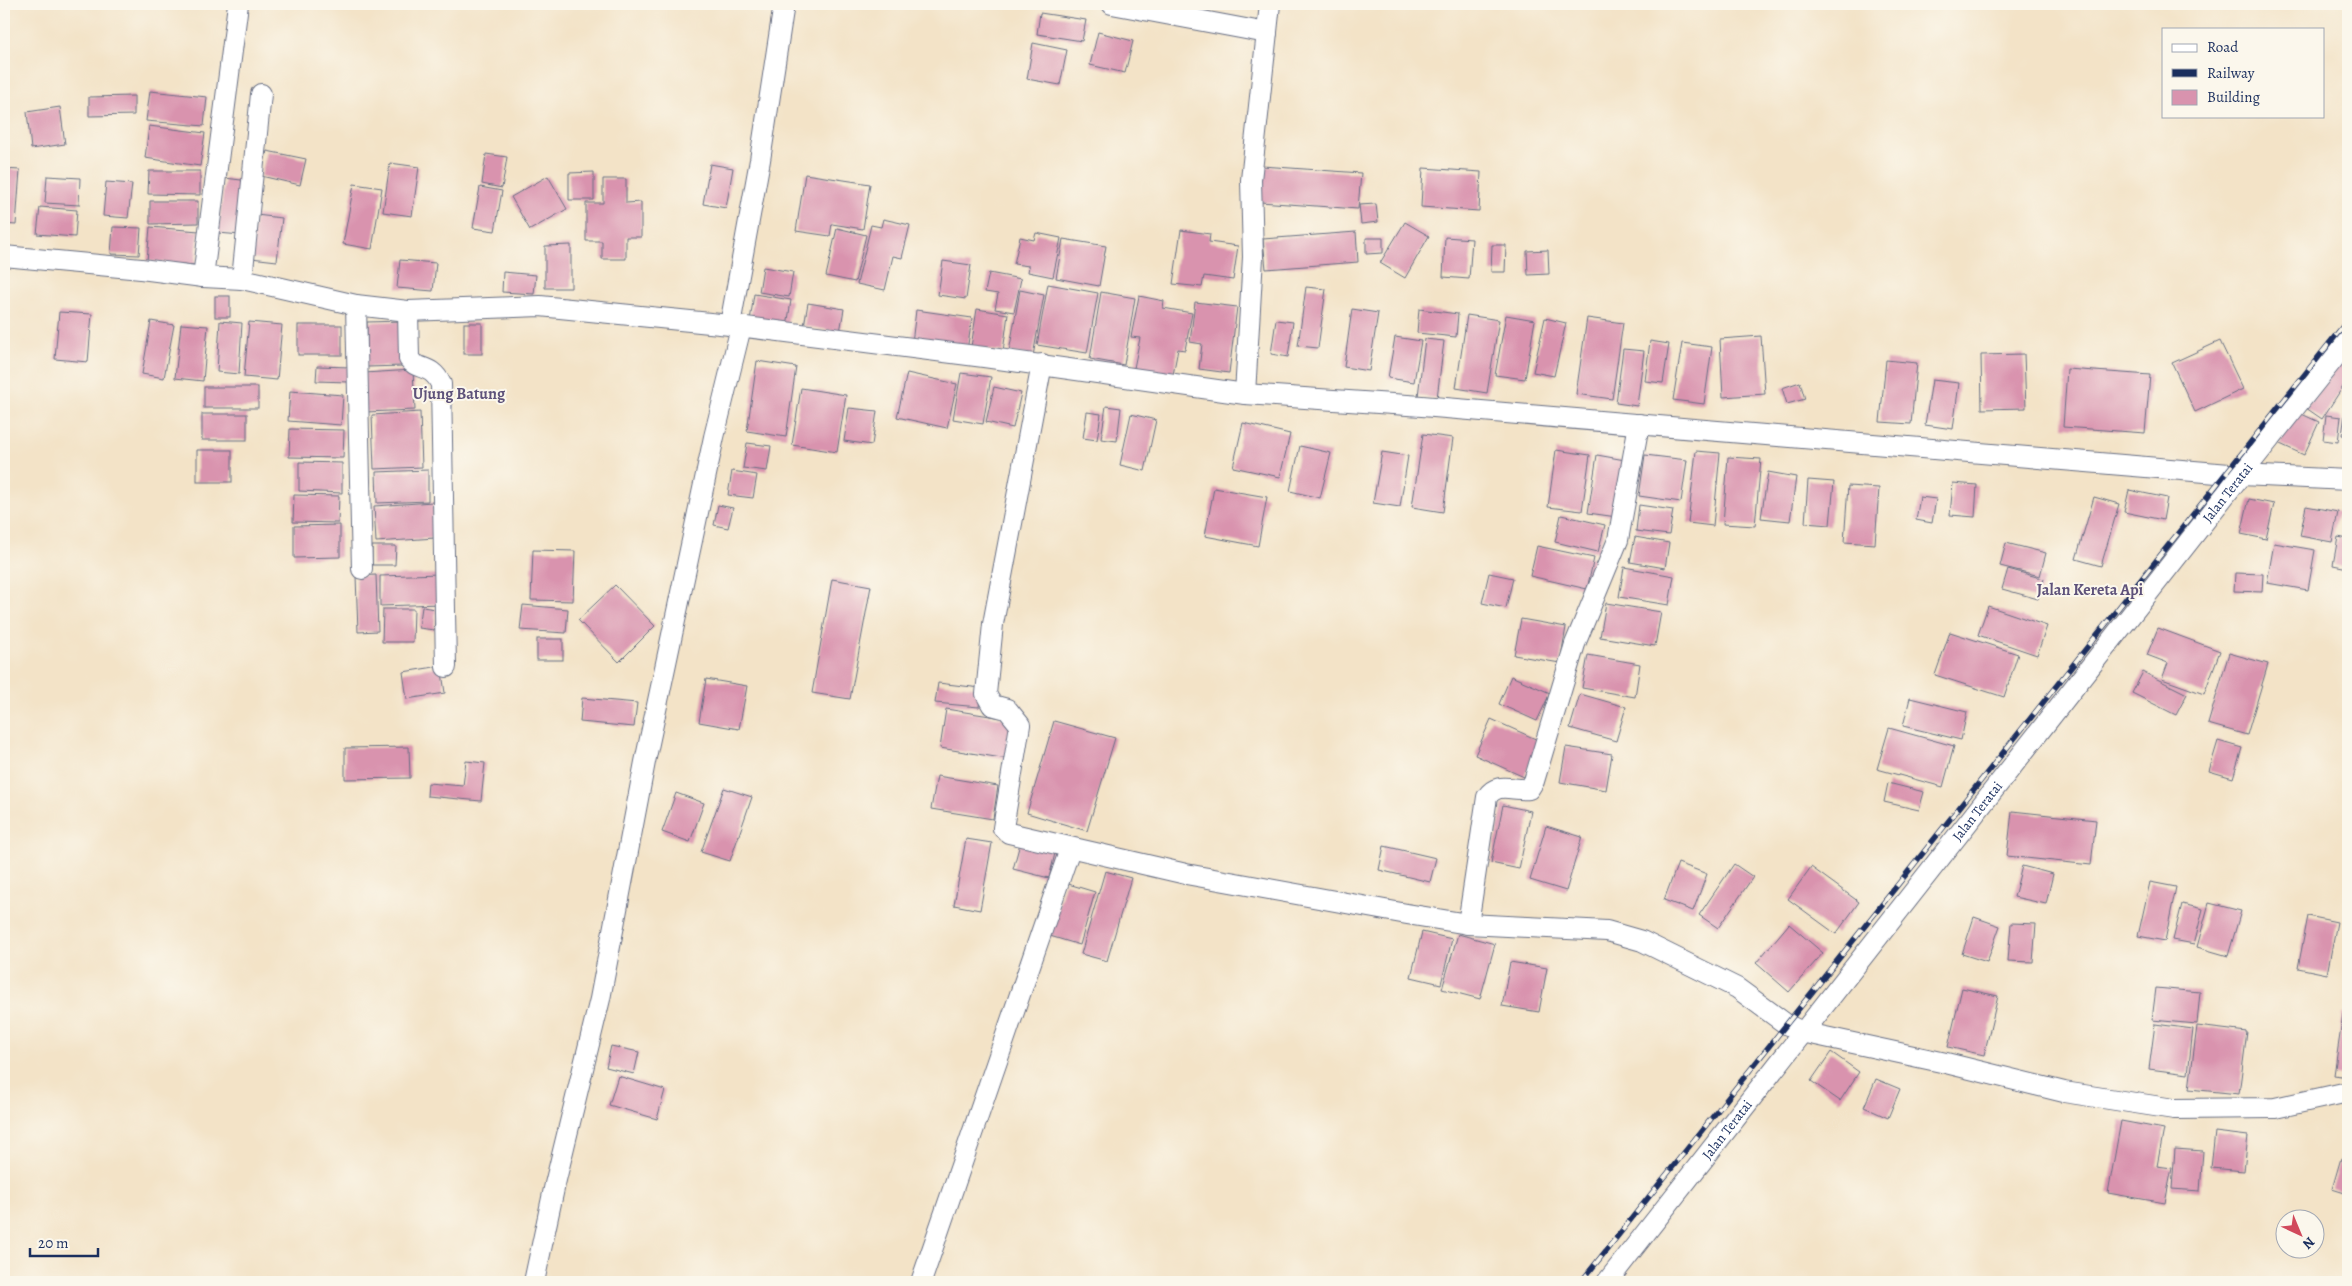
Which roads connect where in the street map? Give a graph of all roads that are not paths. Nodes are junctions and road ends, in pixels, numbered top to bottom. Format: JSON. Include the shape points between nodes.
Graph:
{"nodes":[{"id":1,"x":238,"y":4,"type":"edge"},
{"id":2,"x":784,"y":4,"type":"edge"},
{"id":3,"x":1112,"y":4,"type":"edge"},
{"id":4,"x":1270,"y":4,"type":"edge"},
{"id":5,"x":1267,"y":33,"type":"junction"},
{"id":6,"x":261,"y":94,"type":"dead end"},
{"id":7,"x":4,"y":256,"type":"edge"},
{"id":8,"x":203,"y":277,"type":"junction"},
{"id":9,"x":242,"y":279,"type":"junction"},
{"id":10,"x":356,"y":306,"type":"junction"},
{"id":11,"x":408,"y":311,"type":"junction"},
{"id":12,"x":735,"y":326,"type":"junction"},
{"id":13,"x":2348,"y":341,"type":"edge"},
{"id":14,"x":1042,"y":364,"type":"junction"},
{"id":15,"x":1245,"y":394,"type":"junction"},
{"id":16,"x":1638,"y":424,"type":"junction"},
{"id":17,"x":2240,"y":475,"type":"junction"},
{"id":18,"x":2348,"y":480,"type":"edge"},
{"id":19,"x":362,"y":569,"type":"dead end"},
{"id":20,"x":446,"y":667,"type":"dead end"},
{"id":21,"x":1070,"y":849,"type":"junction"},
{"id":22,"x":1468,"y":924,"type":"junction"},
{"id":23,"x":1802,"y":1032,"type":"junction"},
{"id":24,"x":2348,"y":1092,"type":"edge"},
{"id":25,"x":534,"y":1282,"type":"edge"},
{"id":26,"x":921,"y":1282,"type":"edge"},
{"id":27,"x":1606,"y":1282,"type":"edge"}],
"edges":[{"from":1,"to":8,"type":"street"},
{"from":2,"to":12,"type":"street"},
{"from":3,"to":5,"type":"street"},
{"from":4,"to":5,"type":"street"},
{"from":5,"to":15,"type":"street","via":[[1251,180],[1253,257]]},
{"from":6,"to":9,"type":"street"},
{"from":7,"to":8,"type":"street"},
{"from":8,"to":9,"type":"street"},
{"from":9,"to":10,"type":"street"},
{"from":10,"to":11,"type":"street"},
{"from":10,"to":19,"type":"street"},
{"from":11,"to":12,"type":"street","via":[[540,306]]},
{"from":11,"to":20,"type":"street","via":[[409,359],[433,372],[441,384]]},
{"from":12,"to":14,"type":"street"},
{"from":12,"to":25,"type":"street","via":[[600,999]]},
{"from":13,"to":17,"type":"street","name":"Jalan Teratai"},
{"from":14,"to":15,"type":"street"},
{"from":14,"to":21,"type":"street","via":[[993,624],[986,694],[992,705],[1007,709],[1020,725],[1003,828],[1009,833]]},
{"from":15,"to":16,"type":"street"},
{"from":16,"to":17,"type":"street"},
{"from":16,"to":22,"type":"street","via":[[1618,540],[1575,644],[1534,781],[1529,788],[1500,787],[1487,797]]},
{"from":17,"to":18,"type":"street"},
{"from":17,"to":23,"type":"street","name":"Jalan Teratai"},
{"from":21,"to":22,"type":"street","via":[[1200,877]]},
{"from":21,"to":26,"type":"street"},
{"from":22,"to":23,"type":"street","via":[[1590,929],[1642,941],[1737,988]]},
{"from":23,"to":24,"type":"street","via":[[2064,1092],[2174,1109],[2275,1108]]},
{"from":23,"to":27,"type":"street","name":"Jalan Teratai"}]}
